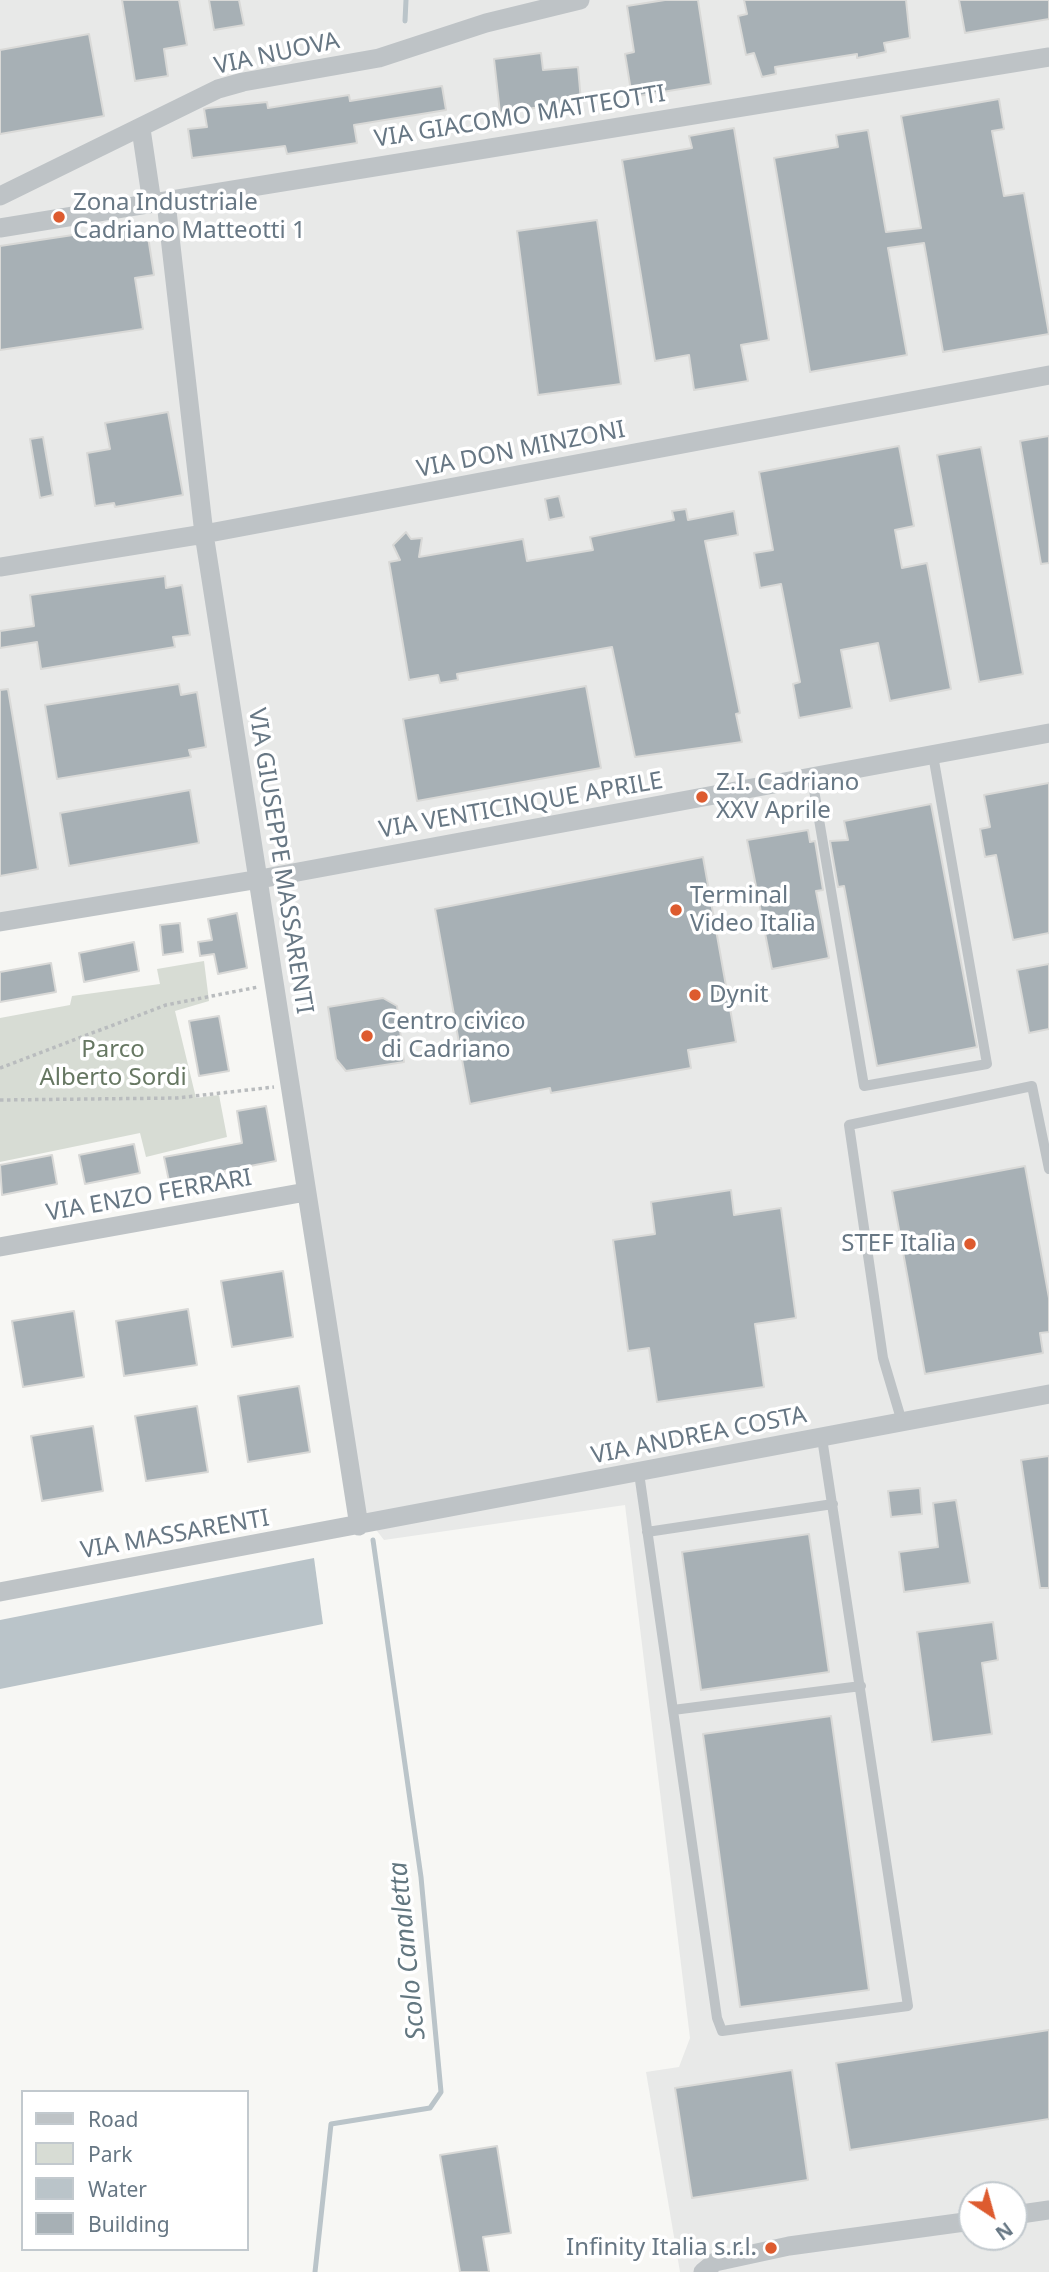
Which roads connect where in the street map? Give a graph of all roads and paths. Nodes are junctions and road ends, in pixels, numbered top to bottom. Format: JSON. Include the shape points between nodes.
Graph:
{"nodes":[{"id":1,"x":580,"y":0,"type":"edge"},
{"id":2,"x":1049,"y":57,"type":"edge"},
{"id":3,"x":141,"y":129,"type":"junction"},
{"id":4,"x":0,"y":196,"type":"edge"},
{"id":5,"x":159,"y":203,"type":"junction"},
{"id":6,"x":0,"y":228,"type":"edge"},
{"id":7,"x":1049,"y":375,"type":"edge"},
{"id":8,"x":204,"y":534,"type":"junction"},
{"id":9,"x":0,"y":567,"type":"edge"},
{"id":10,"x":1049,"y":733,"type":"edge"},
{"id":11,"x":933,"y":755,"type":"junction"},
{"id":12,"x":812,"y":778,"type":"junction"},
{"id":13,"x":260,"y":879,"type":"junction"},
{"id":14,"x":0,"y":922,"type":"edge"},
{"id":15,"x":274,"y":984,"type":"junction"},
{"id":16,"x":0,"y":1068,"type":"edge"},
{"id":17,"x":290,"y":1085,"type":"junction"},
{"id":18,"x":0,"y":1100,"type":"edge"},
{"id":19,"x":1049,"y":1169,"type":"edge"},
{"id":20,"x":306,"y":1192,"type":"junction"},
{"id":21,"x":0,"y":1247,"type":"edge"},
{"id":22,"x":1049,"y":1394,"type":"edge"},
{"id":23,"x":902,"y":1422,"type":"junction"},
{"id":24,"x":822,"y":1438,"type":"junction"},
{"id":25,"x":639,"y":1473,"type":"junction"},
{"id":26,"x":833,"y":1504,"type":"junction"},
{"id":27,"x":359,"y":1526,"type":"junction"},
{"id":28,"x":647,"y":1532,"type":"junction"},
{"id":29,"x":0,"y":1592,"type":"edge"},
{"id":30,"x":861,"y":1686,"type":"junction"},
{"id":31,"x":673,"y":1710,"type":"junction"},
{"id":32,"x":1049,"y":2210,"type":"edge"},
{"id":33,"x":1028,"y":2213,"type":"edge"},
{"id":34,"x":958,"y":2223,"type":"edge"},
{"id":35,"x":703,"y":2272,"type":"edge"}],
"edges":[{"from":1,"to":3,"type":"street","name":"VIA NUOVA","via":[[486,23],[379,58],[218,89]]},
{"from":2,"to":5,"type":"street","name":"VIA GIACOMO MATTEOTTI"},
{"from":3,"to":4,"type":"street","name":"VIA NUOVA"},
{"from":3,"to":5,"type":"street","name":"VIA GIUSEPPE MASSARENTI"},
{"from":5,"to":6,"type":"street","name":"VIA GIACOMO MATTEOTTI"},
{"from":5,"to":8,"type":"street","name":"VIA GIUSEPPE MASSARENTI"},
{"from":7,"to":8,"type":"street","name":"VIA DON MINZONI"},
{"from":8,"to":9,"type":"street","name":"VIA DON MINZONI"},
{"from":8,"to":13,"type":"street","name":"VIA GIUSEPPE MASSARENTI"},
{"from":10,"to":11,"type":"street","name":"VIA VENTICINQUE APRILE"},
{"from":11,"to":12,"type":"street","name":"VIA VENTICINQUE APRILE"},
{"from":11,"to":12,"type":"lane","via":[[987,1064],[864,1086]]},
{"from":12,"to":13,"type":"street","name":"VIA VENTICINQUE APRILE"},
{"from":13,"to":14,"type":"street","name":"VIA VENTICINQUE APRILE"},
{"from":13,"to":15,"type":"street","name":"VIA GIUSEPPE MASSARENTI"},
{"from":15,"to":16,"type":"path","via":[[166,1005]]},
{"from":15,"to":17,"type":"street","name":"VIA GIUSEPPE MASSARENTI"},
{"from":17,"to":18,"type":"path","via":[[177,1098]]},
{"from":17,"to":20,"type":"street","name":"VIA GIUSEPPE MASSARENTI"},
{"from":19,"to":23,"type":"lane","via":[[1032,1086],[849,1125],[883,1358]]},
{"from":20,"to":21,"type":"street","name":"VIA ENZO FERRARI"},
{"from":20,"to":27,"type":"street","name":"VIA GIUSEPPE MASSARENTI"},
{"from":22,"to":23,"type":"street","name":"VIA ANDREA COSTA"},
{"from":23,"to":24,"type":"street","name":"VIA ANDREA COSTA"},
{"from":24,"to":25,"type":"street","name":"VIA ANDREA COSTA"},
{"from":24,"to":26,"type":"lane"},
{"from":25,"to":27,"type":"street","name":"VIA ANDREA COSTA"},
{"from":25,"to":28,"type":"lane"},
{"from":26,"to":28,"type":"lane"},
{"from":26,"to":30,"type":"lane"},
{"from":27,"to":29,"type":"street","name":"VIA MASSARENTI"},
{"from":28,"to":31,"type":"lane"},
{"from":30,"to":31,"type":"lane"},
{"from":30,"to":31,"type":"lane","via":[[908,2006],[722,2031]]},
{"from":32,"to":33,"type":"street"},
{"from":34,"to":35,"type":"street","via":[[789,2246],[715,2262]]}]}
